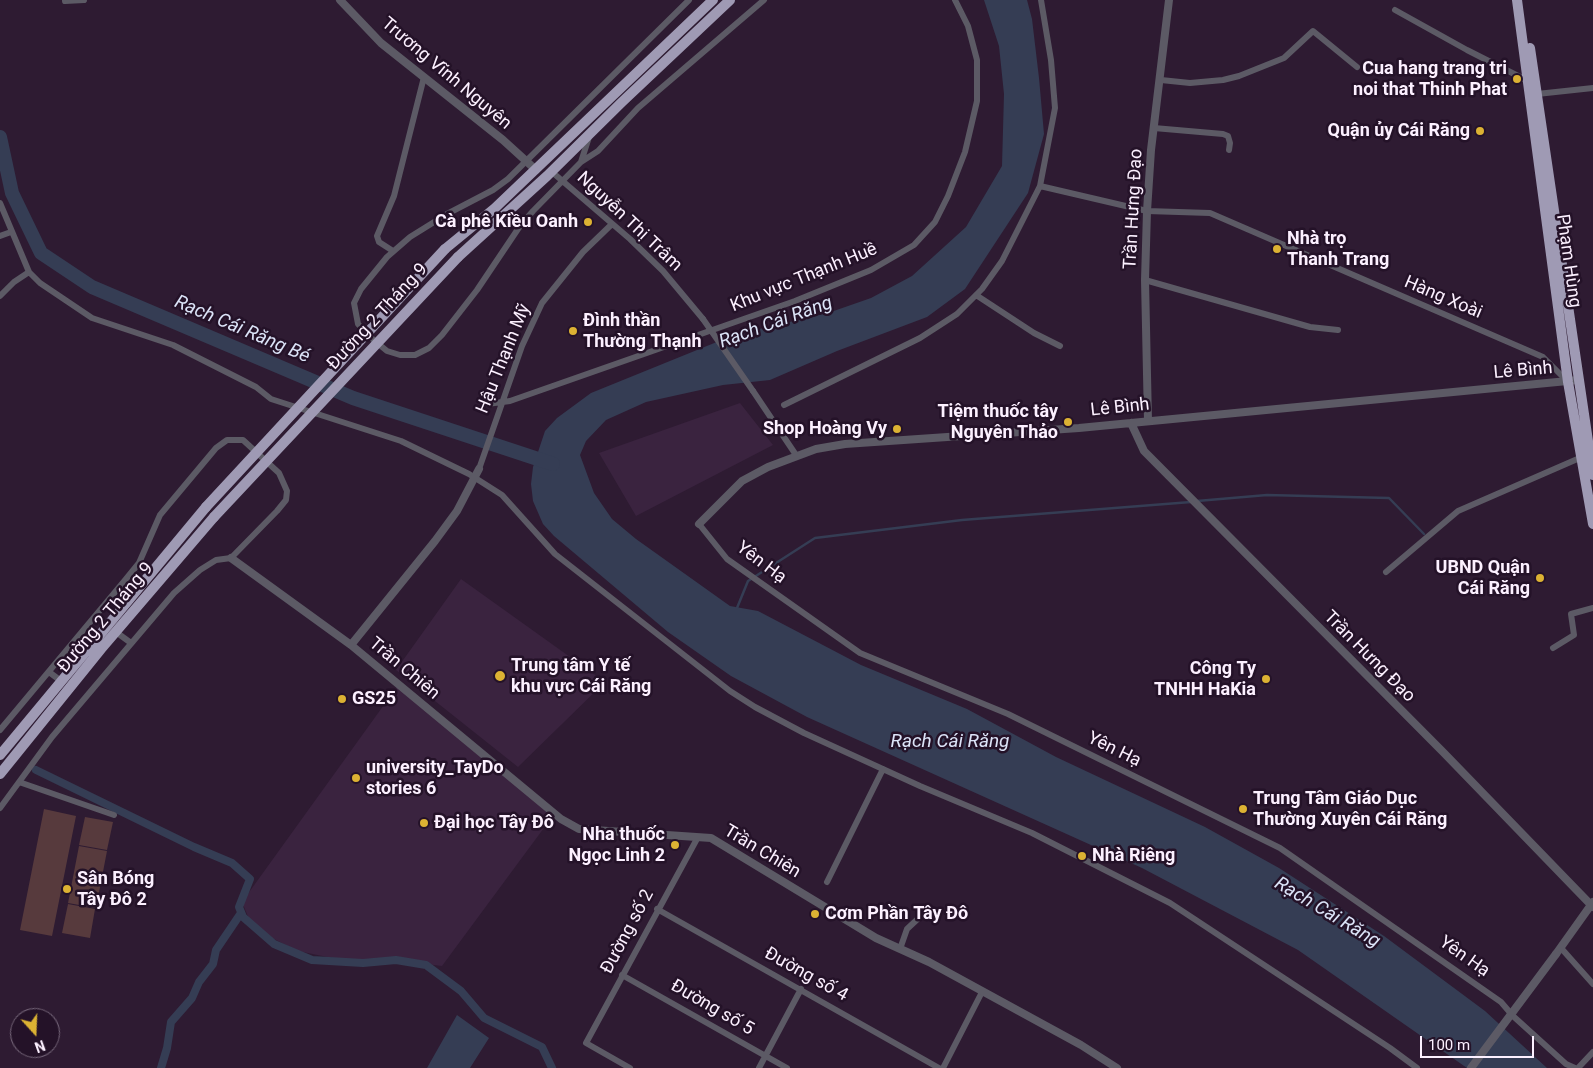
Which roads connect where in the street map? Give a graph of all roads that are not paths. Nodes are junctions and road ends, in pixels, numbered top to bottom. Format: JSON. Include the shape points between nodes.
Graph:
{"nodes":[{"id":1,"x":84,"y":0,"type":"edge"},
{"id":2,"x":340,"y":0,"type":"edge"},
{"id":3,"x":688,"y":0,"type":"edge"},
{"id":4,"x":713,"y":0,"type":"edge"},
{"id":5,"x":730,"y":0,"type":"edge"},
{"id":6,"x":764,"y":0,"type":"edge"},
{"id":7,"x":955,"y":0,"type":"edge"},
{"id":8,"x":1041,"y":0,"type":"edge"},
{"id":9,"x":1169,"y":0,"type":"edge"},
{"id":10,"x":1517,"y":0,"type":"edge"},
{"id":11,"x":1523,"y":0,"type":"edge"},
{"id":12,"x":66,"y":1,"type":"dead end"},
{"id":13,"x":1396,"y":10,"type":"dead end"},
{"id":14,"x":1357,"y":67,"type":"dead end"},
{"id":15,"x":424,"y":78,"type":"junction"},
{"id":16,"x":1161,"y":80,"type":"junction"},
{"id":17,"x":1528,"y":81,"type":"junction"},
{"id":18,"x":1593,"y":88,"type":"edge"},
{"id":19,"x":1537,"y":94,"type":"junction"},
{"id":20,"x":1536,"y":113,"type":"junction"},
{"id":21,"x":1154,"y":128,"type":"junction"},
{"id":22,"x":589,"y":136,"type":"junction"},
{"id":23,"x":1229,"y":150,"type":"dead end"},
{"id":24,"x":525,"y":160,"type":"junction"},
{"id":25,"x":581,"y":162,"type":"junction"},
{"id":26,"x":536,"y":170,"type":"junction"},
{"id":27,"x":552,"y":172,"type":"junction"},
{"id":28,"x":508,"y":179,"type":"junction"},
{"id":29,"x":563,"y":182,"type":"junction"},
{"id":30,"x":1040,"y":186,"type":"junction"},
{"id":31,"x":508,"y":196,"type":"junction"},
{"id":32,"x":0,"y":203,"type":"edge"},
{"id":33,"x":1147,"y":210,"type":"junction"},
{"id":34,"x":612,"y":224,"type":"junction"},
{"id":35,"x":11,"y":232,"type":"junction"},
{"id":36,"x":0,"y":236,"type":"edge"},
{"id":37,"x":393,"y":251,"type":"junction"},
{"id":38,"x":29,"y":272,"type":"junction"},
{"id":39,"x":1145,"y":280,"type":"junction"},
{"id":40,"x":976,"y":295,"type":"junction"},
{"id":41,"x":0,"y":296,"type":"edge"},
{"id":42,"x":1338,"y":330,"type":"dead end"},
{"id":43,"x":1060,"y":346,"type":"dead end"},
{"id":44,"x":1573,"y":381,"type":"junction"},
{"id":45,"x":502,"y":403,"type":"junction"},
{"id":46,"x":487,"y":404,"type":"dead end"},
{"id":47,"x":784,"y":405,"type":"dead end"},
{"id":48,"x":1148,"y":421,"type":"junction"},
{"id":49,"x":1131,"y":423,"type":"junction"},
{"id":50,"x":796,"y":455,"type":"junction"},
{"id":51,"x":1582,"y":457,"type":"junction"},
{"id":52,"x":479,"y":469,"type":"joint"},
{"id":53,"x":1593,"y":474,"type":"edge"},
{"id":54,"x":476,"y":478,"type":"junction"},
{"id":55,"x":698,"y":524,"type":"joint"},
{"id":56,"x":1593,"y":524,"type":"edge"},
{"id":57,"x":231,"y":558,"type":"junction"},
{"id":58,"x":1386,"y":572,"type":"dead end"},
{"id":59,"x":1593,"y":608,"type":"edge"},
{"id":60,"x":116,"y":632,"type":"junction"},
{"id":61,"x":130,"y":643,"type":"junction"},
{"id":62,"x":352,"y":645,"type":"junction"},
{"id":63,"x":1554,"y":648,"type":"dead end"},
{"id":64,"x":49,"y":672,"type":"junction"},
{"id":65,"x":61,"y":681,"type":"junction"},
{"id":66,"x":0,"y":730,"type":"edge"},
{"id":67,"x":0,"y":755,"type":"edge"},
{"id":68,"x":882,"y":769,"type":"junction"},
{"id":69,"x":0,"y":774,"type":"edge"},
{"id":70,"x":19,"y":782,"type":"junction"},
{"id":71,"x":0,"y":808,"type":"edge"},
{"id":72,"x":114,"y":815,"type":"dead end"},
{"id":73,"x":698,"y":837,"type":"junction"},
{"id":74,"x":827,"y":882,"type":"dead end"},
{"id":75,"x":1592,"y":905,"type":"edge"},
{"id":76,"x":657,"y":908,"type":"junction"},
{"id":77,"x":922,"y":915,"type":"dead end"},
{"id":78,"x":900,"y":949,"type":"junction"},
{"id":79,"x":1558,"y":951,"type":"junction"},
{"id":80,"x":622,"y":975,"type":"junction"},
{"id":81,"x":1593,"y":984,"type":"edge"},
{"id":82,"x":801,"y":989,"type":"junction"},
{"id":83,"x":982,"y":992,"type":"junction"},
{"id":84,"x":1593,"y":1052,"type":"edge"},
{"id":85,"x":765,"y":1056,"type":"junction"},
{"id":86,"x":1563,"y":1066,"type":"edge"},
{"id":87,"x":627,"y":1067,"type":"edge"},
{"id":88,"x":759,"y":1068,"type":"edge"},
{"id":89,"x":787,"y":1068,"type":"edge"},
{"id":90,"x":939,"y":1068,"type":"edge"},
{"id":91,"x":943,"y":1068,"type":"edge"},
{"id":92,"x":1117,"y":1068,"type":"edge"},
{"id":93,"x":1417,"y":1068,"type":"edge"},
{"id":94,"x":1471,"y":1068,"type":"edge"},
{"id":95,"x":1577,"y":1068,"type":"edge"}],
"edges":[{"from":1,"to":12,"type":"street"},
{"from":2,"to":15,"type":"street","name":"Trương Vĩnh Nguyên","via":[[381,43]]},
{"from":3,"to":24,"type":"street"},
{"from":4,"to":26,"type":"highway","name":"Đường 2 Tháng 9"},
{"from":5,"to":22,"type":"highway","name":"Đường 2 Tháng 9"},
{"from":6,"to":25,"type":"street","via":[[638,108],[598,152]]},
{"from":7,"to":45,"type":"street","name":"Khu vực Thạnh Huề","via":[[968,26],[978,60],[977,101],[965,152],[948,196],[936,222],[914,244],[871,270],[795,301]]},
{"from":8,"to":30,"type":"street","via":[[1055,108]]},
{"from":9,"to":16,"type":"street","name":"Trần Hưng Đạo"},
{"from":10,"to":17,"type":"highway","name":"Phạm Hùng"},
{"from":11,"to":19,"type":"highway","name":"Phạm Hùng"},
{"from":13,"to":17,"type":"street"},
{"from":14,"to":16,"type":"street","via":[[1313,31],[1284,58],[1238,76],[1190,82]]},
{"from":15,"to":24,"type":"street","name":"Trương Vĩnh Nguyên"},
{"from":15,"to":37,"type":"street","via":[[394,196],[377,236],[379,242]]},
{"from":16,"to":21,"type":"street","name":"Trần Hưng Đạo"},
{"from":17,"to":20,"type":"highway","name":"Phạm Hùng"},
{"from":18,"to":19,"type":"street"},
{"from":19,"to":20,"type":"highway","name":"Phạm Hùng"},
{"from":20,"to":44,"type":"highway","name":"Phạm Hùng"},
{"from":21,"to":23,"type":"street","via":[[1223,134],[1228,136]]},
{"from":21,"to":33,"type":"street","name":"Trần Hưng Đạo"},
{"from":22,"to":25,"type":"street"},
{"from":22,"to":27,"type":"highway","name":"Đường 2 Tháng 9"},
{"from":24,"to":26,"type":"street","name":"Trương Vĩnh Nguyên"},
{"from":24,"to":28,"type":"street"},
{"from":25,"to":29,"type":"street"},
{"from":26,"to":31,"type":"highway","name":"Đường 2 Tháng 9"},
{"from":27,"to":29,"type":"street","name":"Nguyễn Thị Trâm"},
{"from":27,"to":60,"type":"highway","name":"Đường 2 Tháng 9","bridge":true,"via":[[458,257],[214,517]]},
{"from":28,"to":31,"type":"street"},
{"from":28,"to":37,"type":"street","via":[[410,237]]},
{"from":29,"to":34,"type":"street","name":"Nguyễn Thị Trâm"},
{"from":29,"to":37,"type":"street","via":[[520,226],[442,335],[429,348],[415,355],[387,351],[358,324],[355,313],[354,303],[361,289]]},
{"from":30,"to":33,"type":"street","name":"Hàng Xoài"},
{"from":30,"to":40,"type":"street","via":[[1002,261]]},
{"from":31,"to":65,"type":"highway","name":"Đường 2 Tháng 9","bridge":true,"via":[[445,248],[206,507]]},
{"from":32,"to":35,"type":"street"},
{"from":33,"to":39,"type":"street","name":"Trần Hưng Đạo"},
{"from":33,"to":44,"type":"street","name":"Hàng Xoài","via":[[1210,213],[1544,358]]},
{"from":34,"to":45,"type":"street","name":"Hậu Thạnh Mỹ","via":[[583,252],[542,303],[522,346]]},
{"from":34,"to":50,"type":"street","name":"Nguyễn Thị Trâm","bridge":true,"via":[[663,271],[703,319]]},
{"from":35,"to":36,"type":"street"},
{"from":35,"to":38,"type":"street"},
{"from":38,"to":41,"type":"street"},
{"from":38,"to":54,"type":"street","via":[[92,318],[173,345],[256,387],[271,399],[400,441]]},
{"from":39,"to":42,"type":"street","via":[[1310,327]]},
{"from":39,"to":48,"type":"street","name":"Trần Hưng Đạo"},
{"from":40,"to":43,"type":"street"},
{"from":40,"to":47,"type":"street","via":[[957,314],[920,338]]},
{"from":44,"to":48,"type":"street","name":"Lê Bình"},
{"from":44,"to":51,"type":"highway","name":"Phạm Hùng"},
{"from":44,"to":53,"type":"highway","name":"Phạm Hùng"},
{"from":45,"to":46,"type":"street","name":"Khu vực Thạnh Huề"},
{"from":45,"to":52,"type":"street","name":"Hậu Thạnh Mỹ"},
{"from":48,"to":49,"type":"street","name":"Lê Bình"},
{"from":49,"to":50,"type":"street","name":"Lê Bình","via":[[845,444]]},
{"from":49,"to":75,"type":"street","name":"Trần Hưng Đạo","via":[[1144,451]]},
{"from":50,"to":55,"type":"street","name":"Lê Bình","via":[[742,481]]},
{"from":51,"to":56,"type":"highway","name":"Phạm Hùng"},
{"from":51,"to":58,"type":"street","via":[[1458,511]]},
{"from":52,"to":54,"type":"street","name":"Trần Chiên"},
{"from":54,"to":62,"type":"street","name":"Trần Chiên","via":[[435,541]]},
{"from":54,"to":68,"type":"street","via":[[502,494],[555,554],[730,691],[804,733]]},
{"from":55,"to":86,"type":"street","name":"Yên Hạ","via":[[727,559],[860,653],[1008,714],[1280,848],[1501,1002]]},
{"from":57,"to":61,"type":"street","via":[[216,560],[200,570],[174,593]]},
{"from":57,"to":62,"type":"street","name":"Trần Chiên"},
{"from":57,"to":64,"type":"street","via":[[277,511],[286,500],[287,490],[279,473],[242,440],[235,439],[227,440],[216,448],[170,502],[154,526],[139,563]]},
{"from":59,"to":63,"type":"street","via":[[1571,614],[1574,635]]},
{"from":60,"to":61,"type":"street"},
{"from":60,"to":69,"type":"highway","name":"Đường 2 Tháng 9"},
{"from":61,"to":70,"type":"street","via":[[62,724]]},
{"from":62,"to":73,"type":"street","name":"Trần Chiên","via":[[561,818],[579,829]]},
{"from":64,"to":65,"type":"street"},
{"from":64,"to":66,"type":"street"},
{"from":65,"to":67,"type":"highway","name":"Đường 2 Tháng 9"},
{"from":68,"to":74,"type":"street"},
{"from":68,"to":93,"type":"street","via":[[1032,833],[1170,904],[1211,928]]},
{"from":70,"to":71,"type":"street"},
{"from":70,"to":72,"type":"street"},
{"from":73,"to":76,"type":"street","name":"Đường số 2"},
{"from":73,"to":78,"type":"street","name":"Trần Chiên","via":[[711,838],[876,938]]},
{"from":75,"to":79,"type":"street"},
{"from":76,"to":80,"type":"street","name":"Đường số 2"},
{"from":76,"to":82,"type":"street","name":"Đường số 4"},
{"from":77,"to":78,"type":"street","via":[[906,929]]},
{"from":78,"to":83,"type":"street","name":"Trần Chiên"},
{"from":79,"to":81,"type":"street"},
{"from":79,"to":94,"type":"street","bridge":true},
{"from":80,"to":85,"type":"street","name":"Đường số 5"},
{"from":80,"to":87,"type":"street","name":"Đường số 2","via":[[586,1043]]},
{"from":82,"to":85,"type":"street"},
{"from":82,"to":90,"type":"street","name":"Đường số 4"},
{"from":83,"to":91,"type":"street"},
{"from":83,"to":92,"type":"street","name":"Trần Chiên"},
{"from":84,"to":95,"type":"street"},
{"from":85,"to":88,"type":"street"},
{"from":85,"to":89,"type":"street","name":"Đường số 5"},
{"from":86,"to":95,"type":"street","name":"Yên Hạ"}]}
